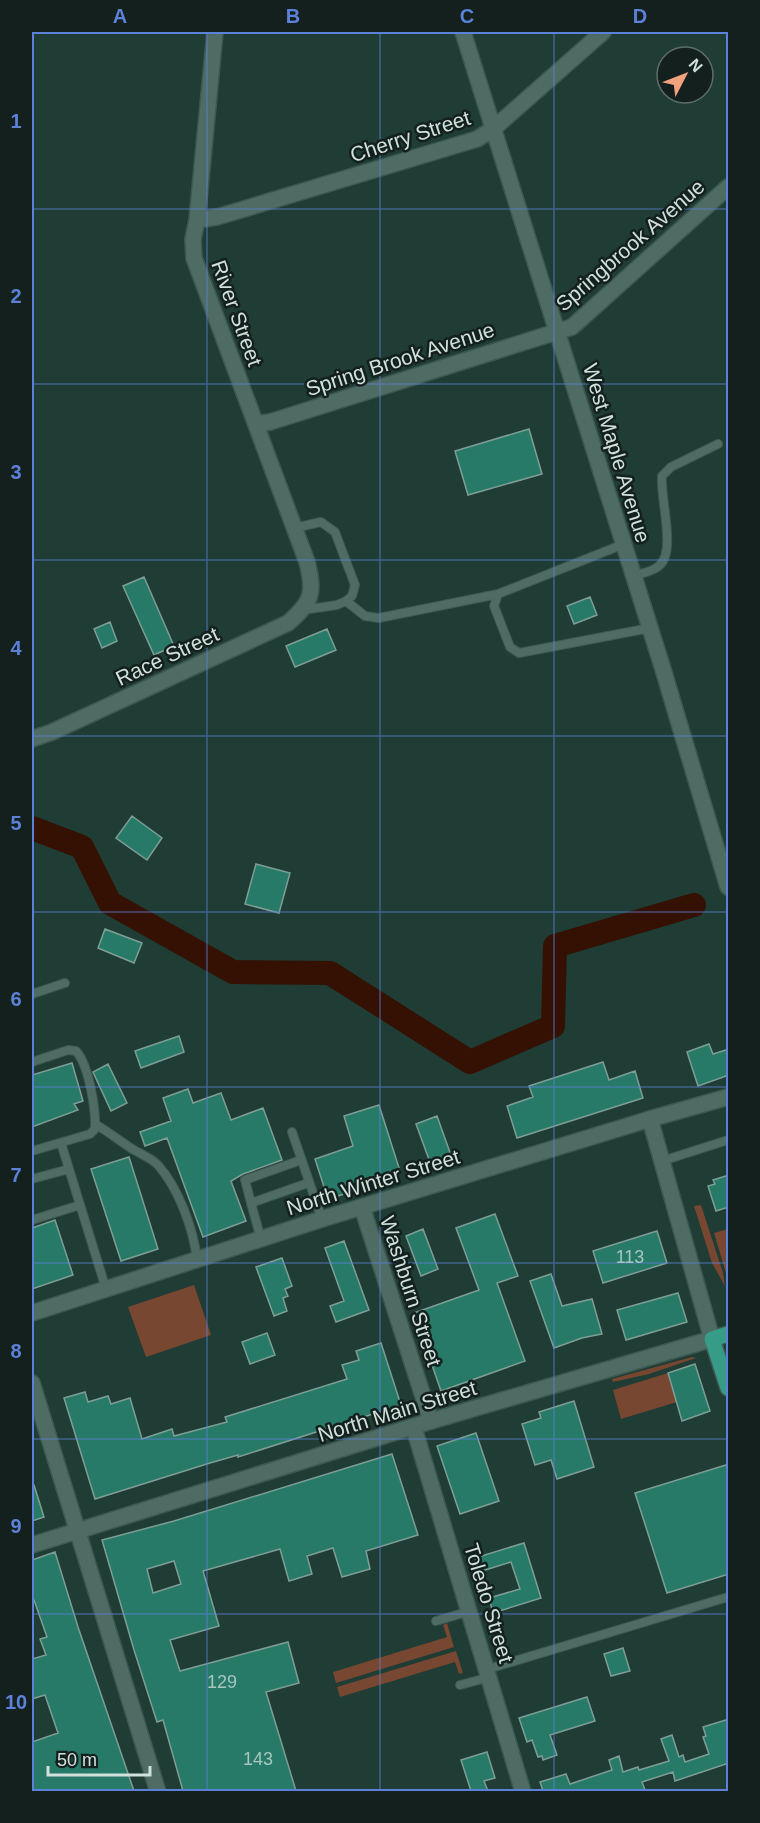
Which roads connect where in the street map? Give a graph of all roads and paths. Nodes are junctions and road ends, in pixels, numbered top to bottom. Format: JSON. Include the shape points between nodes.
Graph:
{"nodes":[{"id":1,"x":215,"y":32,"type":"edge"},
{"id":2,"x":463,"y":32,"type":"edge"},
{"id":3,"x":603,"y":32,"type":"edge"},
{"id":4,"x":494,"y":129,"type":"junction"},
{"id":5,"x":729,"y":187,"type":"edge"},
{"id":6,"x":197,"y":220,"type":"junction"},
{"id":7,"x":557,"y":332,"type":"junction"},
{"id":8,"x":256,"y":424,"type":"junction"},
{"id":9,"x":718,"y":444,"type":"dead end"},
{"id":10,"x":294,"y":528,"type":"junction"},
{"id":11,"x":624,"y":544,"type":"junction"},
{"id":12,"x":634,"y":576,"type":"junction"},
{"id":13,"x":498,"y":594,"type":"junction"},
{"id":14,"x":346,"y":601,"type":"junction"},
{"id":15,"x":306,"y":604,"type":"junction"},
{"id":16,"x":650,"y":628,"type":"junction"},
{"id":17,"x":32,"y":739,"type":"edge"},
{"id":18,"x":729,"y":887,"type":"edge"},
{"id":19,"x":65,"y":983,"type":"dead end"},
{"id":20,"x":32,"y":994,"type":"edge"},
{"id":21,"x":32,"y":1062,"type":"edge"},
{"id":22,"x":729,"y":1097,"type":"edge"},
{"id":23,"x":650,"y":1119,"type":"junction"},
{"id":24,"x":95,"y":1124,"type":"junction"},
{"id":25,"x":292,"y":1132,"type":"dead end"},
{"id":26,"x":729,"y":1140,"type":"edge"},
{"id":27,"x":61,"y":1143,"type":"junction"},
{"id":28,"x":32,"y":1151,"type":"edge"},
{"id":29,"x":301,"y":1160,"type":"junction"},
{"id":30,"x":662,"y":1161,"type":"junction"},
{"id":31,"x":69,"y":1169,"type":"junction"},
{"id":32,"x":32,"y":1179,"type":"edge"},
{"id":33,"x":308,"y":1183,"type":"junction"},
{"id":34,"x":251,"y":1203,"type":"junction"},
{"id":35,"x":80,"y":1205,"type":"junction"},
{"id":36,"x":362,"y":1207,"type":"junction"},
{"id":37,"x":322,"y":1219,"type":"junction"},
{"id":38,"x":32,"y":1220,"type":"edge"},
{"id":39,"x":261,"y":1239,"type":"junction"},
{"id":40,"x":197,"y":1260,"type":"junction"},
{"id":41,"x":106,"y":1289,"type":"junction"},
{"id":42,"x":32,"y":1312,"type":"edge"},
{"id":43,"x":729,"y":1334,"type":"edge"},
{"id":44,"x":712,"y":1339,"type":"junction"},
{"id":45,"x":32,"y":1383,"type":"edge"},
{"id":46,"x":729,"y":1388,"type":"edge"},
{"id":47,"x":431,"y":1421,"type":"junction"},
{"id":48,"x":414,"y":1428,"type":"junction"},
{"id":49,"x":78,"y":1531,"type":"junction"},
{"id":50,"x":32,"y":1545,"type":"edge"},
{"id":51,"x":729,"y":1597,"type":"edge"},
{"id":52,"x":470,"y":1611,"type":"junction"},
{"id":53,"x":436,"y":1621,"type":"dead end"},
{"id":54,"x":489,"y":1673,"type":"junction"},
{"id":55,"x":460,"y":1685,"type":"dead end"},
{"id":56,"x":158,"y":1791,"type":"edge"},
{"id":57,"x":523,"y":1791,"type":"edge"}],
"edges":[{"from":1,"to":6,"type":"street","name":"River Street"},
{"from":2,"to":4,"type":"street","name":"West Maple Avenue"},
{"from":3,"to":4,"type":"street","name":"Cherry Street"},
{"from":4,"to":6,"type":"street","name":"Cherry Street","via":[[477,139]]},
{"from":4,"to":7,"type":"street","name":"West Maple Avenue"},
{"from":5,"to":7,"type":"street","name":"Springbrook Avenue","via":[[572,327]]},
{"from":6,"to":8,"type":"street","name":"River Street","via":[[194,258]]},
{"from":7,"to":8,"type":"street","name":"Spring Brook Avenue"},
{"from":7,"to":11,"type":"street","name":"West Maple Avenue"},
{"from":8,"to":10,"type":"street","name":"River Street"},
{"from":9,"to":12,"type":"lane","via":[[662,476],[666,556],[657,568]]},
{"from":10,"to":14,"type":"lane","via":[[321,522],[335,532],[355,585]]},
{"from":10,"to":15,"type":"street","name":"River Street","via":[[312,583]]},
{"from":11,"to":12,"type":"street","name":"West Maple Avenue"},
{"from":11,"to":13,"type":"lane"},
{"from":12,"to":16,"type":"street","name":"West Maple Avenue"},
{"from":13,"to":14,"type":"lane","via":[[379,618],[365,616]]},
{"from":13,"to":16,"type":"lane","via":[[494,606],[510,647],[519,653]]},
{"from":14,"to":15,"type":"lane","via":[[337,605]]},
{"from":15,"to":17,"type":"street","name":"Race Street","via":[[288,623]]},
{"from":16,"to":18,"type":"street","name":"West Maple Avenue"},
{"from":19,"to":20,"type":"lane"},
{"from":21,"to":24,"type":"lane","via":[[76,1051],[92,1093]]},
{"from":22,"to":23,"type":"street","name":"North Winter Street"},
{"from":23,"to":30,"type":"street"},
{"from":23,"to":36,"type":"street","name":"North Winter Street"},
{"from":24,"to":27,"type":"lane","via":[[90,1134]]},
{"from":24,"to":40,"type":"lane","via":[[158,1165],[174,1190],[195,1244]]},
{"from":25,"to":29,"type":"lane"},
{"from":26,"to":30,"type":"lane"},
{"from":27,"to":28,"type":"lane"},
{"from":27,"to":31,"type":"lane"},
{"from":29,"to":33,"type":"lane"},
{"from":29,"to":34,"type":"lane","via":[[245,1180]]},
{"from":30,"to":44,"type":"street"},
{"from":31,"to":32,"type":"lane"},
{"from":31,"to":35,"type":"lane"},
{"from":33,"to":34,"type":"lane"},
{"from":33,"to":37,"type":"lane"},
{"from":34,"to":39,"type":"lane"},
{"from":35,"to":38,"type":"lane"},
{"from":35,"to":41,"type":"lane"},
{"from":36,"to":37,"type":"street","name":"North Winter Street"},
{"from":36,"to":47,"type":"street","name":"Washburn Street"},
{"from":37,"to":39,"type":"street","name":"North Winter Street"},
{"from":39,"to":40,"type":"street","name":"North Winter Street"},
{"from":40,"to":41,"type":"street","name":"North Winter Street"},
{"from":41,"to":42,"type":"street","name":"North Winter Street"},
{"from":43,"to":44,"type":"main road","name":"North Main Street"},
{"from":44,"to":46,"type":"main road"},
{"from":44,"to":47,"type":"street","name":"North Main Street"},
{"from":45,"to":49,"type":"street"},
{"from":47,"to":48,"type":"street","name":"North Main Street"},
{"from":48,"to":49,"type":"street","name":"North Main Street"},
{"from":48,"to":52,"type":"street","name":"Toledo Street"},
{"from":49,"to":50,"type":"street","name":"North Main Street"},
{"from":49,"to":56,"type":"street"},
{"from":51,"to":54,"type":"lane"},
{"from":52,"to":53,"type":"lane"},
{"from":52,"to":54,"type":"street","name":"Toledo Street"},
{"from":54,"to":55,"type":"lane"},
{"from":54,"to":57,"type":"street","name":"Toledo Street"}]}
